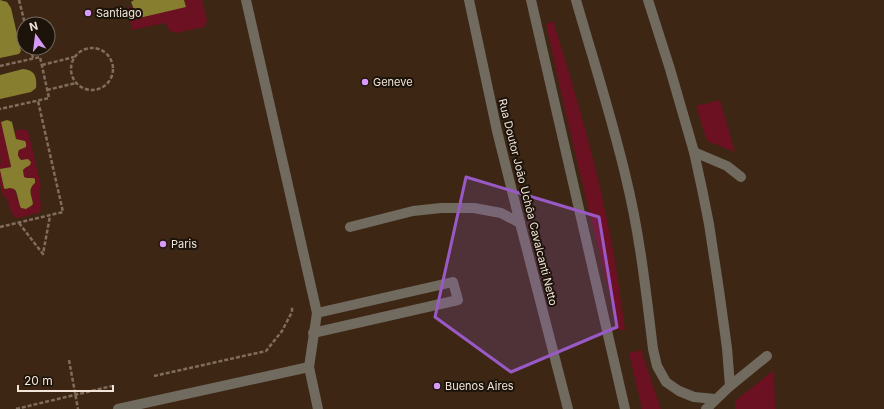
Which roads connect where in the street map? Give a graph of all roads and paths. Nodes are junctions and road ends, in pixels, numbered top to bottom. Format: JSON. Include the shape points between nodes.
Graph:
{"nodes":[{"id":1,"x":19,"y":0,"type":"edge"},
{"id":2,"x":246,"y":0,"type":"edge"},
{"id":3,"x":469,"y":0,"type":"edge"},
{"id":4,"x":531,"y":0,"type":"edge"},
{"id":5,"x":576,"y":0,"type":"edge"},
{"id":6,"x":648,"y":0,"type":"edge"},
{"id":7,"x":23,"y":16,"type":"edge"},
{"id":8,"x":75,"y":57,"type":"junction"},
{"id":9,"x":33,"y":58,"type":"joint"},
{"id":10,"x":42,"y":65,"type":"junction"},
{"id":11,"x":0,"y":66,"type":"edge"},
{"id":12,"x":76,"y":83,"type":"junction"},
{"id":13,"x":48,"y":90,"type":"junction"},
{"id":14,"x":38,"y":101,"type":"junction"},
{"id":15,"x":0,"y":109,"type":"edge"},
{"id":16,"x":694,"y":152,"type":"junction"},
{"id":17,"x":742,"y":177,"type":"dead end"},
{"id":18,"x":50,"y":216,"type":"junction"},
{"id":19,"x":19,"y":223,"type":"junction"},
{"id":20,"x":520,"y":223,"type":"junction"},
{"id":21,"x":0,"y":227,"type":"edge"},
{"id":22,"x":350,"y":227,"type":"dead end"},
{"id":23,"x":292,"y":305,"type":"dead end"},
{"id":24,"x":317,"y":313,"type":"junction"},
{"id":25,"x":313,"y":333,"type":"junction"},
{"id":26,"x":767,"y":356,"type":"dead end"},
{"id":27,"x":69,"y":360,"type":"dead end"},
{"id":28,"x":309,"y":367,"type":"junction"},
{"id":29,"x":152,"y":377,"type":"dead end"},
{"id":30,"x":114,"y":386,"type":"dead end"},
{"id":31,"x":730,"y":386,"type":"junction"},
{"id":32,"x":76,"y":394,"type":"junction"},
{"id":33,"x":715,"y":400,"type":"junction"},
{"id":34,"x":16,"y":409,"type":"edge"},
{"id":35,"x":78,"y":409,"type":"edge"},
{"id":36,"x":118,"y":409,"type":"edge"},
{"id":37,"x":318,"y":409,"type":"edge"},
{"id":38,"x":568,"y":409,"type":"edge"},
{"id":39,"x":625,"y":409,"type":"edge"},
{"id":40,"x":706,"y":409,"type":"edge"}],
"edges":[{"from":1,"to":7,"type":"path"},
{"from":2,"to":24,"type":"street"},
{"from":3,"to":20,"type":"street","name":"Rua Doutor João Uchôa Cavalcanti Netto"},
{"from":4,"to":39,"type":"street"},
{"from":5,"to":33,"type":"street","via":[[626,179],[639,242],[657,366],[666,382],[679,391],[694,397]]},
{"from":6,"to":16,"type":"street"},
{"from":8,"to":10,"type":"path"},
{"from":8,"to":12,"type":"path","via":[[71,73]]},
{"from":8,"to":12,"type":"path","via":[[83,50],[96,48],[108,55],[114,68],[110,81],[99,89],[84,89]]},
{"from":9,"to":10,"type":"path","via":[[40,57]]},
{"from":9,"to":11,"type":"path"},
{"from":10,"to":13,"type":"path"},
{"from":12,"to":13,"type":"path"},
{"from":13,"to":14,"type":"path","via":[[49,98]]},
{"from":14,"to":15,"type":"path"},
{"from":14,"to":18,"type":"path","via":[[63,212]]},
{"from":16,"to":17,"type":"street","via":[[727,166]]},
{"from":16,"to":31,"type":"street","via":[[709,224]]},
{"from":18,"to":19,"type":"path"},
{"from":18,"to":19,"type":"path","via":[[42,254]]},
{"from":19,"to":21,"type":"path"},
{"from":20,"to":22,"type":"street","via":[[501,213],[474,208],[441,208],[413,211]]},
{"from":20,"to":38,"type":"street","name":"Rua Doutor João Uchôa Cavalcanti Netto"},
{"from":23,"to":29,"type":"path","via":[[292,312],[282,331],[266,351]]},
{"from":24,"to":25,"type":"street"},
{"from":24,"to":25,"type":"street","via":[[453,282],[458,300]]},
{"from":25,"to":28,"type":"street"},
{"from":26,"to":31,"type":"street"},
{"from":27,"to":32,"type":"path"},
{"from":28,"to":36,"type":"street"},
{"from":28,"to":37,"type":"street"},
{"from":30,"to":32,"type":"path"},
{"from":31,"to":33,"type":"street"},
{"from":32,"to":34,"type":"path"},
{"from":32,"to":35,"type":"path"},
{"from":33,"to":40,"type":"street"}]}
